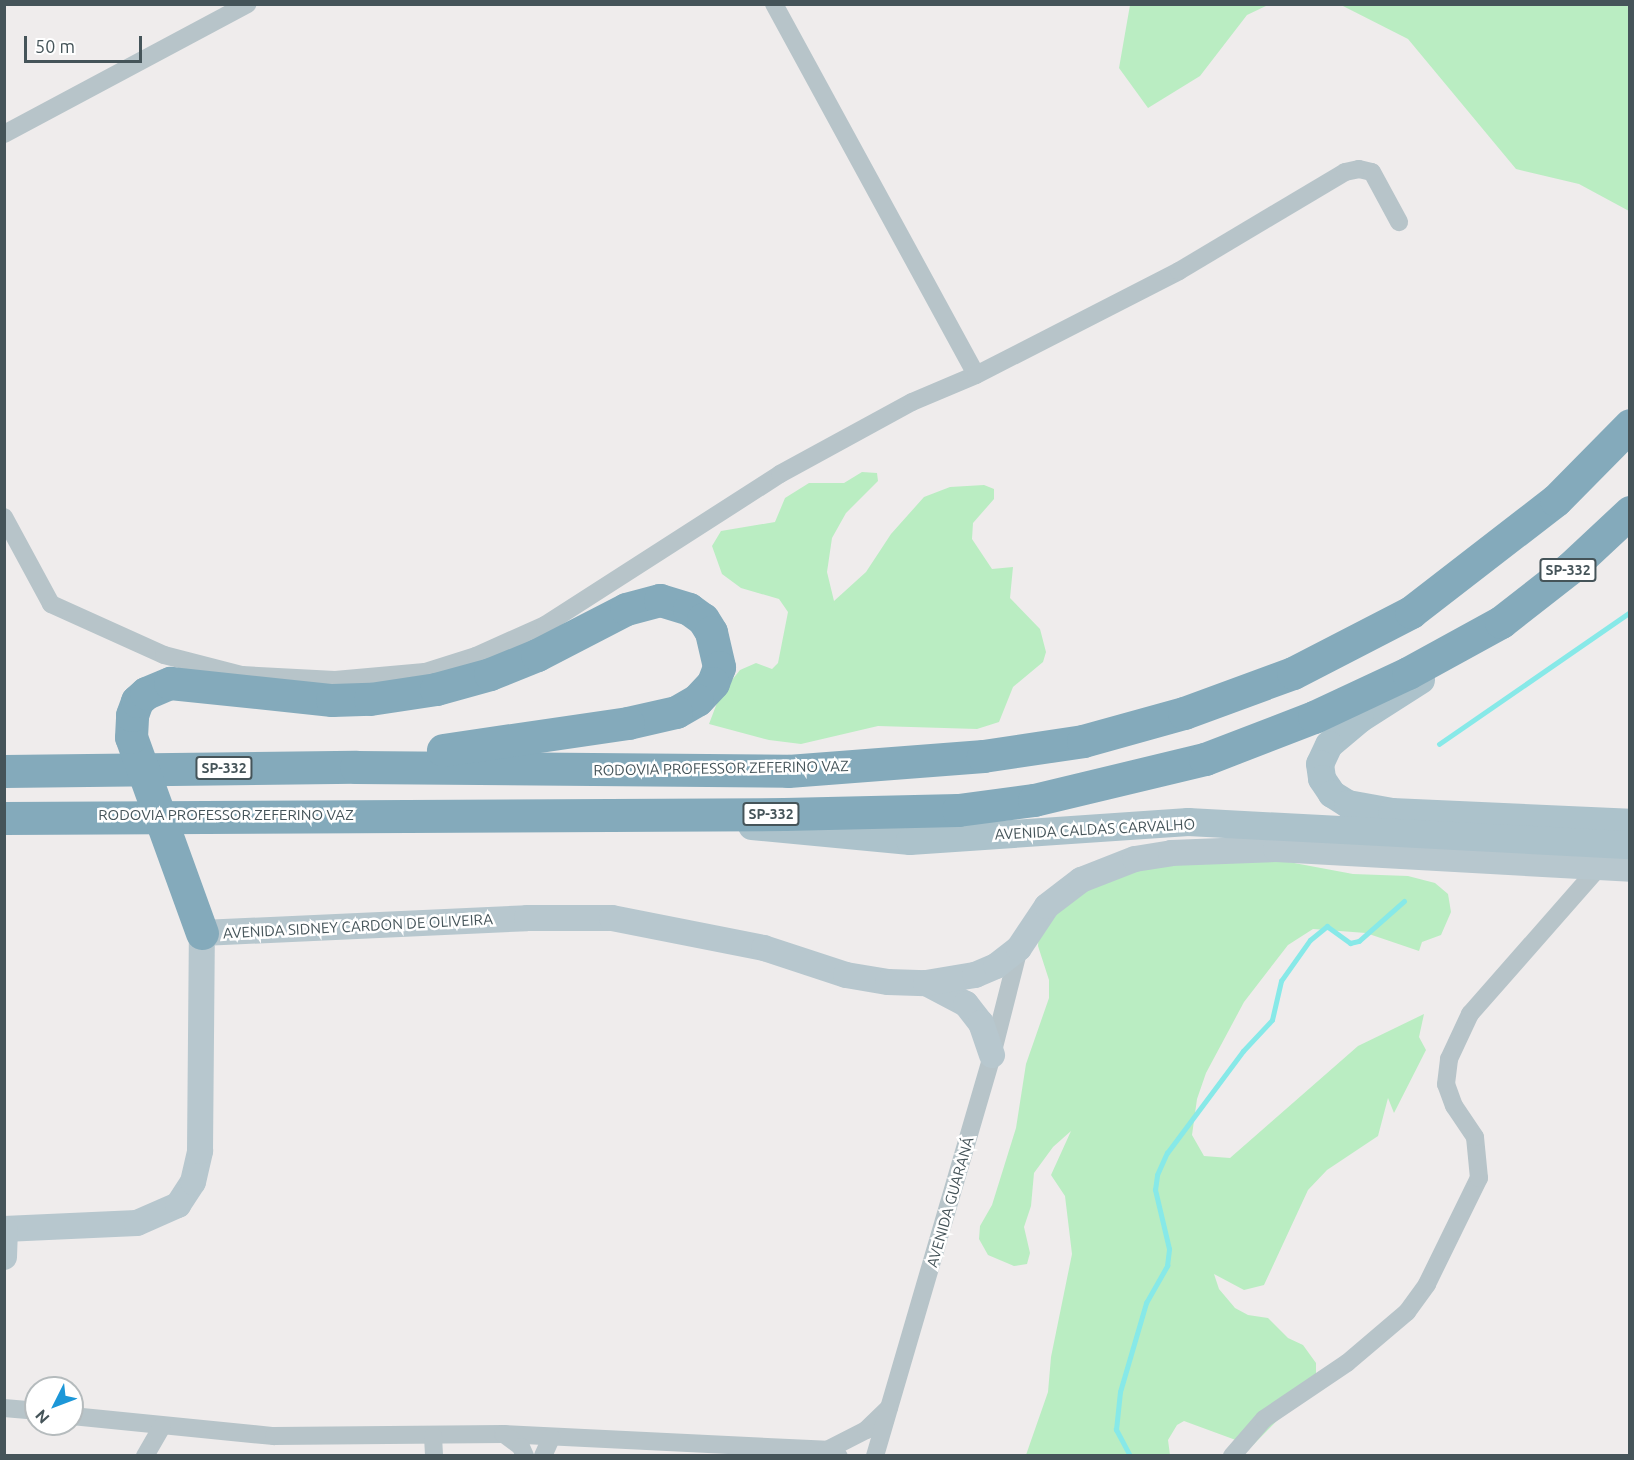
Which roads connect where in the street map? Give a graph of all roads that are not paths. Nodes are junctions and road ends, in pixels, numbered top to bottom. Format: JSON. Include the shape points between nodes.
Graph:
{"nodes":[{"id":1,"x":247,"y":4,"type":"edge"},
{"id":2,"x":774,"y":4,"type":"edge"},
{"id":3,"x":4,"y":134,"type":"edge"},
{"id":4,"x":1399,"y":222,"type":"dead end"},
{"id":5,"x":975,"y":375,"type":"junction"},
{"id":6,"x":1629,"y":425,"type":"edge"},
{"id":7,"x":1629,"y":512,"type":"edge"},
{"id":8,"x":4,"y":516,"type":"edge"},
{"id":9,"x":1501,"y":622,"type":"junction"},
{"id":10,"x":4,"y":749,"type":"edge"},
{"id":11,"x":356,"y":767,"type":"junction"},
{"id":12,"x":92,"y":769,"type":"junction"},
{"id":13,"x":4,"y":771,"type":"edge"},
{"id":14,"x":670,"y":815,"type":"junction"},
{"id":15,"x":4,"y":818,"type":"edge"},
{"id":16,"x":1629,"y":823,"type":"edge"},
{"id":17,"x":1629,"y":845,"type":"edge"},
{"id":18,"x":1599,"y":867,"type":"junction"},
{"id":19,"x":1629,"y":869,"type":"edge"},
{"id":20,"x":202,"y":933,"type":"junction"},
{"id":21,"x":1019,"y":948,"type":"junction"},
{"id":22,"x":926,"y":983,"type":"junction"},
{"id":23,"x":992,"y":1055,"type":"junction"},
{"id":24,"x":5,"y":1229,"type":"edge"},
{"id":25,"x":4,"y":1257,"type":"edge"},
{"id":26,"x":892,"y":1404,"type":"junction"},
{"id":27,"x":4,"y":1408,"type":"edge"},
{"id":28,"x":24,"y":1410,"type":"edge"},
{"id":29,"x":84,"y":1417,"type":"edge"},
{"id":30,"x":162,"y":1426,"type":"junction"},
{"id":31,"x":503,"y":1434,"type":"junction"},
{"id":32,"x":432,"y":1436,"type":"junction"},
{"id":33,"x":551,"y":1438,"type":"junction"},
{"id":34,"x":709,"y":1451,"type":"edge"},
{"id":35,"x":833,"y":1453,"type":"edge"},
{"id":36,"x":145,"y":1455,"type":"edge"},
{"id":37,"x":434,"y":1455,"type":"edge"},
{"id":38,"x":525,"y":1455,"type":"edge"},
{"id":39,"x":543,"y":1455,"type":"edge"},
{"id":40,"x":875,"y":1455,"type":"edge"},
{"id":41,"x":1232,"y":1455,"type":"edge"}],
"edges":[{"from":1,"to":3,"type":"street"},
{"from":2,"to":5,"type":"street"},
{"from":4,"to":5,"type":"street","via":[[1372,172],[1345,172],[1179,271]]},
{"from":5,"to":8,"type":"street","via":[[912,402],[780,474],[545,625],[476,656],[425,672],[335,680],[242,675],[164,655],[51,604]]},
{"from":6,"to":11,"type":"highway","name":"RODOVIA PROFESSOR ZEFERINO VAZ","number":"SP-332","via":[[1556,500],[1411,612],[1293,673],[1184,713],[1083,741],[983,756],[788,771]]},
{"from":7,"to":9,"type":"highway","name":"RODOVIA PROFESSOR ZEFERINO VAZ","number":"SP-332","via":[[1570,568]]},
{"from":9,"to":14,"type":"highway","name":"RODOVIA PROFESSOR ZEFERINO VAZ","number":"SP-332","via":[[1314,717],[1205,759],[1098,788],[958,810]]},
{"from":9,"to":16,"type":"main road","via":[[1468,650],[1360,719],[1329,745],[1320,764],[1322,779],[1332,794],[1368,809],[1463,818]]},
{"from":10,"to":12,"type":"highway","via":[[53,754]]},
{"from":11,"to":12,"type":"highway","name":"RODOVIA PROFESSOR ZEFERINO VAZ","number":"SP-332"},
{"from":11,"to":20,"type":"highway","via":[[405,752],[467,749],[676,712],[697,700],[713,683],[719,667],[711,632],[703,618],[689,609],[660,600],[626,609],[537,656],[436,689],[370,699],[332,700],[170,683],[137,701],[131,737]]},
{"from":12,"to":13,"type":"highway","name":"RODOVIA PROFESSOR ZEFERINO VAZ","number":"SP-332"},
{"from":14,"to":15,"type":"highway","name":"RODOVIA PROFESSOR ZEFERINO VAZ","number":"SP-332","via":[[419,813]]},
{"from":14,"to":17,"type":"main road","name":"AVENIDA CALDAS CARVALHO","via":[[910,841],[1188,822]]},
{"from":18,"to":19,"type":"street","name":"AVENIDA CALDAS CARVALHO"},
{"from":18,"to":21,"type":"street","name":"AVENIDA CALDAS CARVALHO","via":[[1276,849],[1171,853],[1135,859],[1081,880],[1047,906]]},
{"from":18,"to":41,"type":"street","via":[[1470,1014],[1449,1059],[1446,1084],[1454,1106],[1475,1137],[1479,1178],[1426,1284],[1407,1312],[1347,1363],[1264,1419]]},
{"from":20,"to":22,"type":"street","name":"AVENIDA SIDNEY CARDON DE OLIVEIRA","via":[[527,918],[612,918],[764,948],[846,975]]},
{"from":20,"to":24,"type":"street","name":"AVENIDA SIDNEY CARDON DE OLIVEIRA","via":[[200,1151],[193,1182],[178,1205],[137,1222]]},
{"from":21,"to":22,"type":"street","name":"AVENIDA SIDNEY CARDON DE OLIVEIRA","via":[[975,975]]},
{"from":21,"to":23,"type":"street","name":"AVENIDA GUARANÁ"},
{"from":22,"to":23,"type":"street","name":"AVENIDA SIDNEY CARDON DE OLIVEIRA","via":[[966,1004],[981,1023]]},
{"from":23,"to":26,"type":"street","name":"AVENIDA GUARANÁ"},
{"from":24,"to":25,"type":"street"},
{"from":26,"to":35,"type":"street","via":[[866,1430]]},
{"from":26,"to":40,"type":"street","name":"AVENIDA GUARANÁ"},
{"from":27,"to":28,"type":"street"},
{"from":29,"to":30,"type":"street"},
{"from":30,"to":32,"type":"street","via":[[274,1436]]},
{"from":30,"to":36,"type":"street"},
{"from":31,"to":32,"type":"street"},
{"from":31,"to":33,"type":"street"},
{"from":31,"to":38,"type":"street","via":[[521,1447]]},
{"from":32,"to":37,"type":"street"},
{"from":33,"to":34,"type":"street"},
{"from":33,"to":39,"type":"street"},
{"from":34,"to":35,"type":"street"}]}
